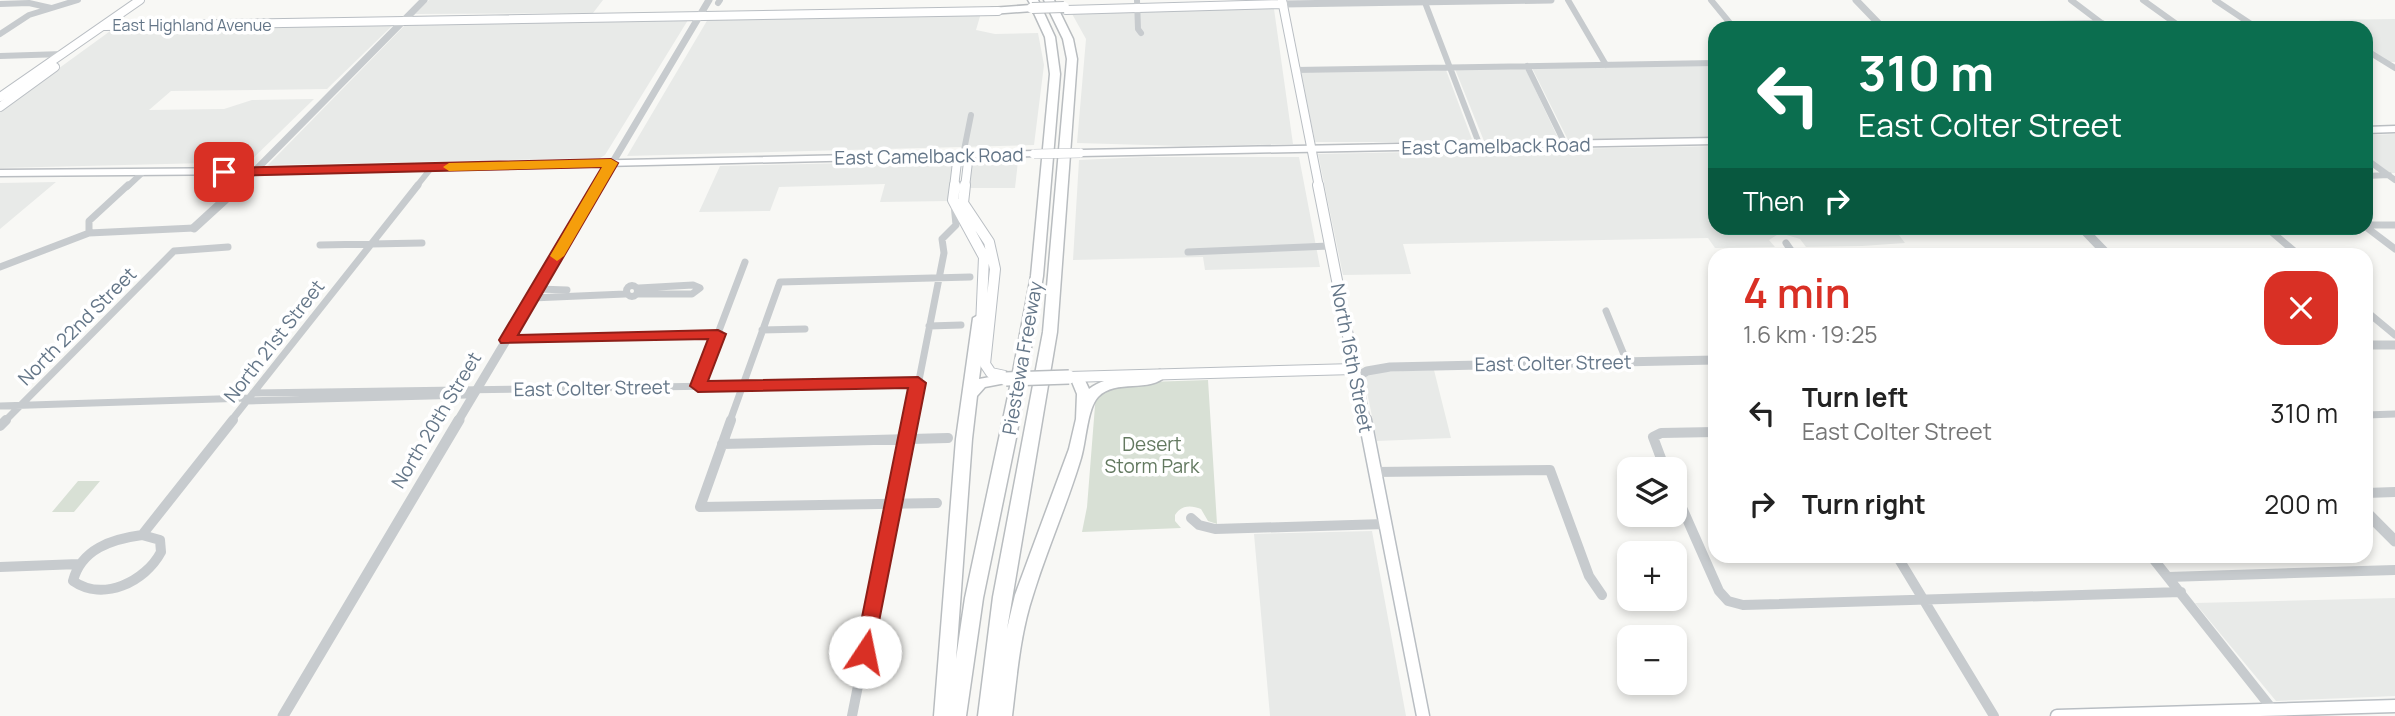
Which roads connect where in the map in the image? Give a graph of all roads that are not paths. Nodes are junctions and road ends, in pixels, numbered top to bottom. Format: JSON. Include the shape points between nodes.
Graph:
{"nodes":[{"id":1,"x":78,"y":0,"type":"edge"},
{"id":2,"x":141,"y":0,"type":"edge"},
{"id":3,"x":424,"y":0,"type":"edge"},
{"id":4,"x":709,"y":0,"type":"edge"},
{"id":5,"x":1049,"y":0,"type":"edge"},
{"id":6,"x":1493,"y":0,"type":"edge"},
{"id":7,"x":1551,"y":0,"type":"edge"},
{"id":8,"x":1568,"y":0,"type":"edge"},
{"id":9,"x":1711,"y":0,"type":"edge"},
{"id":10,"x":1856,"y":0,"type":"edge"},
{"id":11,"x":2071,"y":0,"type":"edge"},
{"id":12,"x":2143,"y":0,"type":"edge"},
{"id":13,"x":2215,"y":0,"type":"edge"},
{"id":14,"x":1424,"y":1,"type":"edge"},
{"id":15,"x":1282,"y":2,"type":"edge"},
{"id":16,"x":1137,"y":3,"type":"edge"},
{"id":17,"x":0,"y":4,"type":"edge"},
{"id":18,"x":1066,"y":5,"type":"edge"},
{"id":19,"x":993,"y":6,"type":"edge"},
{"id":20,"x":1032,"y":6,"type":"edge"},
{"id":21,"x":51,"y":8,"type":"junction"},
{"id":22,"x":700,"y":15,"type":"junction"},
{"id":23,"x":403,"y":20,"type":"junction"},
{"id":24,"x":1728,"y":21,"type":"edge"},
{"id":25,"x":1877,"y":21,"type":"edge"},
{"id":26,"x":2099,"y":21,"type":"edge"},
{"id":27,"x":2172,"y":21,"type":"edge"},
{"id":28,"x":2246,"y":21,"type":"edge"},
{"id":29,"x":105,"y":26,"type":"junction"},
{"id":30,"x":0,"y":28,"type":"edge"},
{"id":31,"x":8,"y":28,"type":"junction"},
{"id":32,"x":1141,"y":33,"type":"dead end"},
{"id":33,"x":0,"y":34,"type":"edge"},
{"id":34,"x":66,"y":54,"type":"junction"},
{"id":35,"x":2373,"y":54,"type":"edge"},
{"id":36,"x":0,"y":57,"type":"edge"},
{"id":37,"x":1708,"y":63,"type":"edge"},
{"id":38,"x":1606,"y":65,"type":"junction"},
{"id":39,"x":1527,"y":66,"type":"junction"},
{"id":40,"x":1450,"y":67,"type":"junction"},
{"id":41,"x":2395,"y":68,"type":"edge"},
{"id":42,"x":1295,"y":70,"type":"junction"},
{"id":43,"x":33,"y":83,"type":"junction"},
{"id":44,"x":0,"y":101,"type":"edge"},
{"id":45,"x":971,"y":115,"type":"dead end"},
{"id":46,"x":2395,"y":129,"type":"edge"},
{"id":47,"x":2373,"y":130,"type":"edge"},
{"id":48,"x":1708,"y":141,"type":"edge"},
{"id":49,"x":1565,"y":144,"type":"junction"},
{"id":50,"x":1480,"y":146,"type":"junction"},
{"id":51,"x":1310,"y":149,"type":"junction"},
{"id":52,"x":1034,"y":154,"type":"joint"},
{"id":53,"x":963,"y":155,"type":"junction"},
{"id":54,"x":611,"y":163,"type":"junction"},
{"id":55,"x":2373,"y":164,"type":"edge"},
{"id":56,"x":432,"y":167,"type":"junction"},
{"id":57,"x":253,"y":171,"type":"junction"},
{"id":58,"x":0,"y":173,"type":"edge"},
{"id":59,"x":142,"y":173,"type":"junction"},
{"id":60,"x":2373,"y":176,"type":"edge"},
{"id":61,"x":2393,"y":177,"type":"edge"},
{"id":62,"x":0,"y":181,"type":"edge"},
{"id":63,"x":954,"y":204,"type":"junction"},
{"id":64,"x":2395,"y":225,"type":"edge"},
{"id":65,"x":2373,"y":226,"type":"edge"},
{"id":66,"x":194,"y":228,"type":"joint"},
{"id":67,"x":2373,"y":232,"type":"edge"},
{"id":68,"x":89,"y":233,"type":"junction"},
{"id":69,"x":2089,"y":235,"type":"edge"},
{"id":70,"x":2275,"y":235,"type":"edge"},
{"id":71,"x":422,"y":243,"type":"dead end"},
{"id":72,"x":1786,"y":243,"type":"dead end"},
{"id":73,"x":371,"y":244,"type":"junction"},
{"id":74,"x":320,"y":245,"type":"dead end"},
{"id":75,"x":955,"y":245,"type":"dead end"},
{"id":76,"x":943,"y":246,"type":"junction"},
{"id":77,"x":1329,"y":246,"type":"junction"},
{"id":78,"x":229,"y":247,"type":"dead end"},
{"id":79,"x":1789,"y":248,"type":"edge"},
{"id":80,"x":2102,"y":248,"type":"edge"},
{"id":81,"x":2291,"y":248,"type":"edge"},
{"id":82,"x":2395,"y":249,"type":"edge"},
{"id":83,"x":1188,"y":252,"type":"dead end"},
{"id":84,"x":745,"y":262,"type":"dead end"},
{"id":85,"x":0,"y":267,"type":"edge"},
{"id":86,"x":970,"y":277,"type":"dead end"},
{"id":87,"x":938,"y":278,"type":"junction"},
{"id":88,"x":538,"y":289,"type":"junction"},
{"id":89,"x":627,"y":291,"type":"junction"},
{"id":90,"x":638,"y":291,"type":"junction"},
{"id":91,"x":532,"y":298,"type":"junction"},
{"id":92,"x":1606,"y":311,"type":"dead end"},
{"id":93,"x":2373,"y":317,"type":"edge"},
{"id":94,"x":980,"y":318,"type":"junction"},
{"id":95,"x":961,"y":325,"type":"dead end"},
{"id":96,"x":929,"y":326,"type":"junction"},
{"id":97,"x":805,"y":329,"type":"dead end"},
{"id":98,"x":762,"y":330,"type":"junction"},
{"id":99,"x":718,"y":334,"type":"junction"},
{"id":100,"x":2395,"y":335,"type":"edge"},
{"id":101,"x":507,"y":340,"type":"junction"},
{"id":102,"x":2373,"y":345,"type":"edge"},
{"id":103,"x":2395,"y":345,"type":"edge"},
{"id":104,"x":1708,"y":360,"type":"edge"},
{"id":105,"x":1628,"y":362,"type":"junction"},
{"id":106,"x":1354,"y":371,"type":"junction"},
{"id":107,"x":1160,"y":375,"type":"junction"},
{"id":108,"x":1073,"y":377,"type":"junction"},
{"id":109,"x":1000,"y":380,"type":"junction"},
{"id":110,"x":918,"y":383,"type":"junction"},
{"id":111,"x":742,"y":385,"type":"junction"},
{"id":112,"x":698,"y":386,"type":"junction"},
{"id":113,"x":477,"y":390,"type":"junction"},
{"id":114,"x":970,"y":395,"type":"junction"},
{"id":115,"x":249,"y":397,"type":"junction"},
{"id":116,"x":0,"y":406,"type":"edge"},
{"id":117,"x":21,"y":406,"type":"junction"},
{"id":118,"x":1084,"y":406,"type":"junction"},
{"id":119,"x":2395,"y":414,"type":"edge"},
{"id":120,"x":2373,"y":415,"type":"edge"},
{"id":121,"x":0,"y":426,"type":"edge"},
{"id":122,"x":1708,"y":432,"type":"edge"},
{"id":123,"x":948,"y":438,"type":"dead end"},
{"id":124,"x":906,"y":439,"type":"junction"},
{"id":125,"x":722,"y":444,"type":"junction"},
{"id":126,"x":1659,"y":457,"type":"edge"},
{"id":127,"x":1375,"y":472,"type":"junction"},
{"id":128,"x":2395,"y":492,"type":"edge"},
{"id":129,"x":2373,"y":493,"type":"edge"},
{"id":130,"x":937,"y":503,"type":"dead end"},
{"id":131,"x":894,"y":504,"type":"junction"},
{"id":132,"x":1191,"y":518,"type":"dead end"},
{"id":133,"x":1687,"y":520,"type":"edge"},
{"id":134,"x":1385,"y":524,"type":"junction"},
{"id":135,"x":2373,"y":526,"type":"edge"},
{"id":136,"x":142,"y":535,"type":"junction"},
{"id":137,"x":2395,"y":541,"type":"edge"},
{"id":138,"x":1902,"y":563,"type":"edge"},
{"id":139,"x":2157,"y":563,"type":"edge"},
{"id":140,"x":79,"y":564,"type":"junction"},
{"id":141,"x":0,"y":567,"type":"edge"},
{"id":142,"x":2395,"y":570,"type":"edge"},
{"id":143,"x":2168,"y":577,"type":"junction"},
{"id":144,"x":2180,"y":592,"type":"junction"},
{"id":145,"x":1602,"y":595,"type":"dead end"},
{"id":146,"x":1925,"y":600,"type":"junction"},
{"id":147,"x":2395,"y":706,"type":"edge"},
{"id":148,"x":2273,"y":710,"type":"junction"},
{"id":149,"x":2252,"y":713,"type":"edge"},
{"id":150,"x":283,"y":716,"type":"edge"},
{"id":151,"x":852,"y":716,"type":"edge"},
{"id":152,"x":943,"y":716,"type":"edge"},
{"id":153,"x":957,"y":716,"type":"edge"},
{"id":154,"x":988,"y":716,"type":"edge"},
{"id":155,"x":1003,"y":716,"type":"edge"},
{"id":156,"x":1423,"y":716,"type":"edge"},
{"id":157,"x":1994,"y":716,"type":"edge"},
{"id":158,"x":2057,"y":716,"type":"edge"}],
"edges":[{"from":1,"to":21,"type":"street"},
{"from":2,"to":29,"type":"main road"},
{"from":3,"to":23,"type":"street"},
{"from":4,"to":22,"type":"street","name":"North 20th Street"},
{"from":5,"to":154,"type":"highway","name":"Piestewa Freeway","via":[[1068,39],[1072,60],[1055,280]]},
{"from":6,"to":7,"type":"street"},
{"from":6,"to":14,"type":"street"},
{"from":8,"to":38,"type":"street"},
{"from":9,"to":24,"type":"street"},
{"from":10,"to":25,"type":"street"},
{"from":11,"to":26,"type":"street"},
{"from":12,"to":27,"type":"street"},
{"from":13,"to":28,"type":"street"},
{"from":14,"to":15,"type":"street"},
{"from":14,"to":40,"type":"street"},
{"from":15,"to":16,"type":"main road"},
{"from":15,"to":42,"type":"main road","name":"North 16th Street"},
{"from":16,"to":18,"type":"main road"},
{"from":16,"to":32,"type":"street"},
{"from":17,"to":21,"type":"street"},
{"from":18,"to":20,"type":"highway","bridge":true},
{"from":19,"to":20,"type":"highway"},
{"from":19,"to":22,"type":"main road","name":"East Highland Avenue"},
{"from":20,"to":153,"type":"highway","name":"Piestewa Freeway","via":[[1050,37],[1055,74],[1037,276],[974,598]]},
{"from":21,"to":31,"type":"street"},
{"from":22,"to":23,"type":"main road","name":"East Highland Avenue"},
{"from":22,"to":54,"type":"street","name":"North 20th Street"},
{"from":23,"to":29,"type":"main road","name":"East Highland Avenue"},
{"from":23,"to":57,"type":"street","via":[[256,163]]},
{"from":29,"to":34,"type":"main road"},
{"from":30,"to":31,"type":"street"},
{"from":31,"to":33,"type":"street"},
{"from":34,"to":36,"type":"street"},
{"from":34,"to":43,"type":"main road"},
{"from":34,"to":44,"type":"main road"},
{"from":35,"to":41,"type":"street"},
{"from":37,"to":38,"type":"street"},
{"from":38,"to":39,"type":"street"},
{"from":39,"to":40,"type":"street"},
{"from":39,"to":49,"type":"street"},
{"from":40,"to":42,"type":"street"},
{"from":40,"to":50,"type":"street"},
{"from":42,"to":51,"type":"main road","name":"North 16th Street"},
{"from":43,"to":44,"type":"main road"},
{"from":43,"to":44,"type":"main road","via":[[15,97]]},
{"from":45,"to":53,"type":"street"},
{"from":46,"to":47,"type":"main road"},
{"from":48,"to":49,"type":"main road","name":"East Camelback Road"},
{"from":49,"to":50,"type":"main road","name":"East Camelback Road"},
{"from":50,"to":51,"type":"main road","name":"East Camelback Road"},
{"from":51,"to":52,"type":"main road","name":"East Camelback Road","bridge":true},
{"from":51,"to":77,"type":"main road","name":"North 16th Street"},
{"from":52,"to":53,"type":"main road","name":"East Camelback Road"},
{"from":53,"to":54,"type":"main road","name":"East Camelback Road"},
{"from":53,"to":63,"type":"main road","via":[[957,162]]},
{"from":53,"to":109,"type":"main road","via":[[968,162],[963,203],[994,256],[995,288],[985,364]]},
{"from":54,"to":56,"type":"main road","name":"East Camelback Road"},
{"from":54,"to":88,"type":"street","name":"North 20th Street"},
{"from":55,"to":61,"type":"street"},
{"from":56,"to":57,"type":"main road","name":"East Camelback Road"},
{"from":56,"to":73,"type":"street","name":"North 21st Street"},
{"from":57,"to":59,"type":"main road","name":"East Camelback Road"},
{"from":57,"to":66,"type":"street"},
{"from":58,"to":59,"type":"main road","name":"East Camelback Road"},
{"from":59,"to":62,"type":"main road","name":"East Camelback Road"},
{"from":59,"to":68,"type":"street","via":[[89,221]]},
{"from":60,"to":61,"type":"street"},
{"from":63,"to":76,"type":"street","via":[[955,228]]},
{"from":63,"to":94,"type":"main road","via":[[984,257]]},
{"from":64,"to":65,"type":"street"},
{"from":66,"to":68,"type":"street"},
{"from":67,"to":82,"type":"street"},
{"from":68,"to":85,"type":"street"},
{"from":69,"to":80,"type":"street"},
{"from":70,"to":81,"type":"street"},
{"from":71,"to":73,"type":"street"},
{"from":72,"to":79,"type":"street"},
{"from":73,"to":74,"type":"street"},
{"from":73,"to":115,"type":"street","name":"North 21st Street"},
{"from":75,"to":76,"type":"street"},
{"from":76,"to":87,"type":"street"},
{"from":77,"to":83,"type":"street"},
{"from":77,"to":106,"type":"main road","name":"North 16th Street"},
{"from":78,"to":117,"type":"street","name":"North 22nd Street","via":[[177,249]]},
{"from":84,"to":99,"type":"street"},
{"from":86,"to":87,"type":"street"},
{"from":87,"to":96,"type":"street"},
{"from":87,"to":98,"type":"street","via":[[780,282]]},
{"from":88,"to":89,"type":"street"},
{"from":88,"to":91,"type":"street","name":"North 20th Street"},
{"from":89,"to":90,"type":"street"},
{"from":89,"to":91,"type":"street"},
{"from":90,"to":90,"type":"street","via":[[692,294],[700,288],[697,285]]},
{"from":91,"to":101,"type":"street","name":"North 20th Street"},
{"from":92,"to":105,"type":"street"},
{"from":93,"to":100,"type":"street"},
{"from":94,"to":109,"type":"main road","via":[[980,376]]},
{"from":94,"to":114,"type":"highway"},
{"from":95,"to":96,"type":"street"},
{"from":96,"to":110,"type":"street"},
{"from":97,"to":98,"type":"street"},
{"from":98,"to":111,"type":"street"},
{"from":99,"to":101,"type":"street"},
{"from":99,"to":112,"type":"street"},
{"from":101,"to":113,"type":"street","name":"North 20th Street"},
{"from":102,"to":103,"type":"street"},
{"from":104,"to":105,"type":"street","name":"East Colter Street"},
{"from":105,"to":106,"type":"street","name":"East Colter Street"},
{"from":106,"to":107,"type":"main road","name":"East Colter Street"},
{"from":106,"to":127,"type":"main road","name":"North 16th Street"},
{"from":107,"to":108,"type":"main road","name":"East Colter Street"},
{"from":107,"to":118,"type":"highway","via":[[1101,386]]},
{"from":108,"to":109,"type":"highway","bridge":true},
{"from":108,"to":118,"type":"highway","via":[[1083,385]]},
{"from":109,"to":114,"type":"highway","via":[[976,387]]},
{"from":110,"to":111,"type":"street","name":"East Colter Street"},
{"from":110,"to":124,"type":"street"},
{"from":111,"to":112,"type":"street","name":"East Colter Street"},
{"from":111,"to":125,"type":"street"},
{"from":112,"to":113,"type":"street","name":"East Colter Street"},
{"from":113,"to":115,"type":"street","name":"East Colter Street","via":[[467,395]]},
{"from":113,"to":150,"type":"street","name":"North 20th Street"},
{"from":114,"to":152,"type":"highway"},
{"from":115,"to":117,"type":"street","name":"East Colter Street"},
{"from":115,"to":136,"type":"street","name":"North 21st Street"},
{"from":116,"to":117,"type":"street","name":"East Colter Street"},
{"from":117,"to":121,"type":"street","name":"North 22nd Street"},
{"from":118,"to":155,"type":"highway","via":[[1072,467],[1023,596]]},
{"from":119,"to":120,"type":"street"},
{"from":122,"to":126,"type":"street","via":[[1653,436]]},
{"from":123,"to":124,"type":"street"},
{"from":124,"to":125,"type":"street"},
{"from":124,"to":131,"type":"street"},
{"from":125,"to":131,"type":"street","via":[[700,507]]},
{"from":127,"to":134,"type":"main road","name":"North 16th Street"},
{"from":127,"to":145,"type":"street","via":[[1550,470],[1589,576]]},
{"from":128,"to":129,"type":"street"},
{"from":130,"to":131,"type":"street"},
{"from":131,"to":151,"type":"street"},
{"from":132,"to":134,"type":"street","via":[[1215,529]]},
{"from":133,"to":146,"type":"street","via":[[1718,591],[1728,601],[1742,605]]},
{"from":134,"to":156,"type":"main road","name":"North 16th Street"},
{"from":135,"to":137,"type":"street"},
{"from":136,"to":140,"type":"street","via":[[114,540]]},
{"from":136,"to":140,"type":"street","via":[[160,540],[161,556],[130,582],[100,591],[78,588],[73,581]]},
{"from":138,"to":146,"type":"street"},
{"from":139,"to":143,"type":"street"},
{"from":140,"to":141,"type":"street"},
{"from":142,"to":143,"type":"street"},
{"from":143,"to":144,"type":"street"},
{"from":144,"to":146,"type":"street"},
{"from":144,"to":148,"type":"street"},
{"from":146,"to":157,"type":"street"},
{"from":147,"to":148,"type":"main road"},
{"from":148,"to":149,"type":"main road"},
{"from":149,"to":158,"type":"main road"}]}
